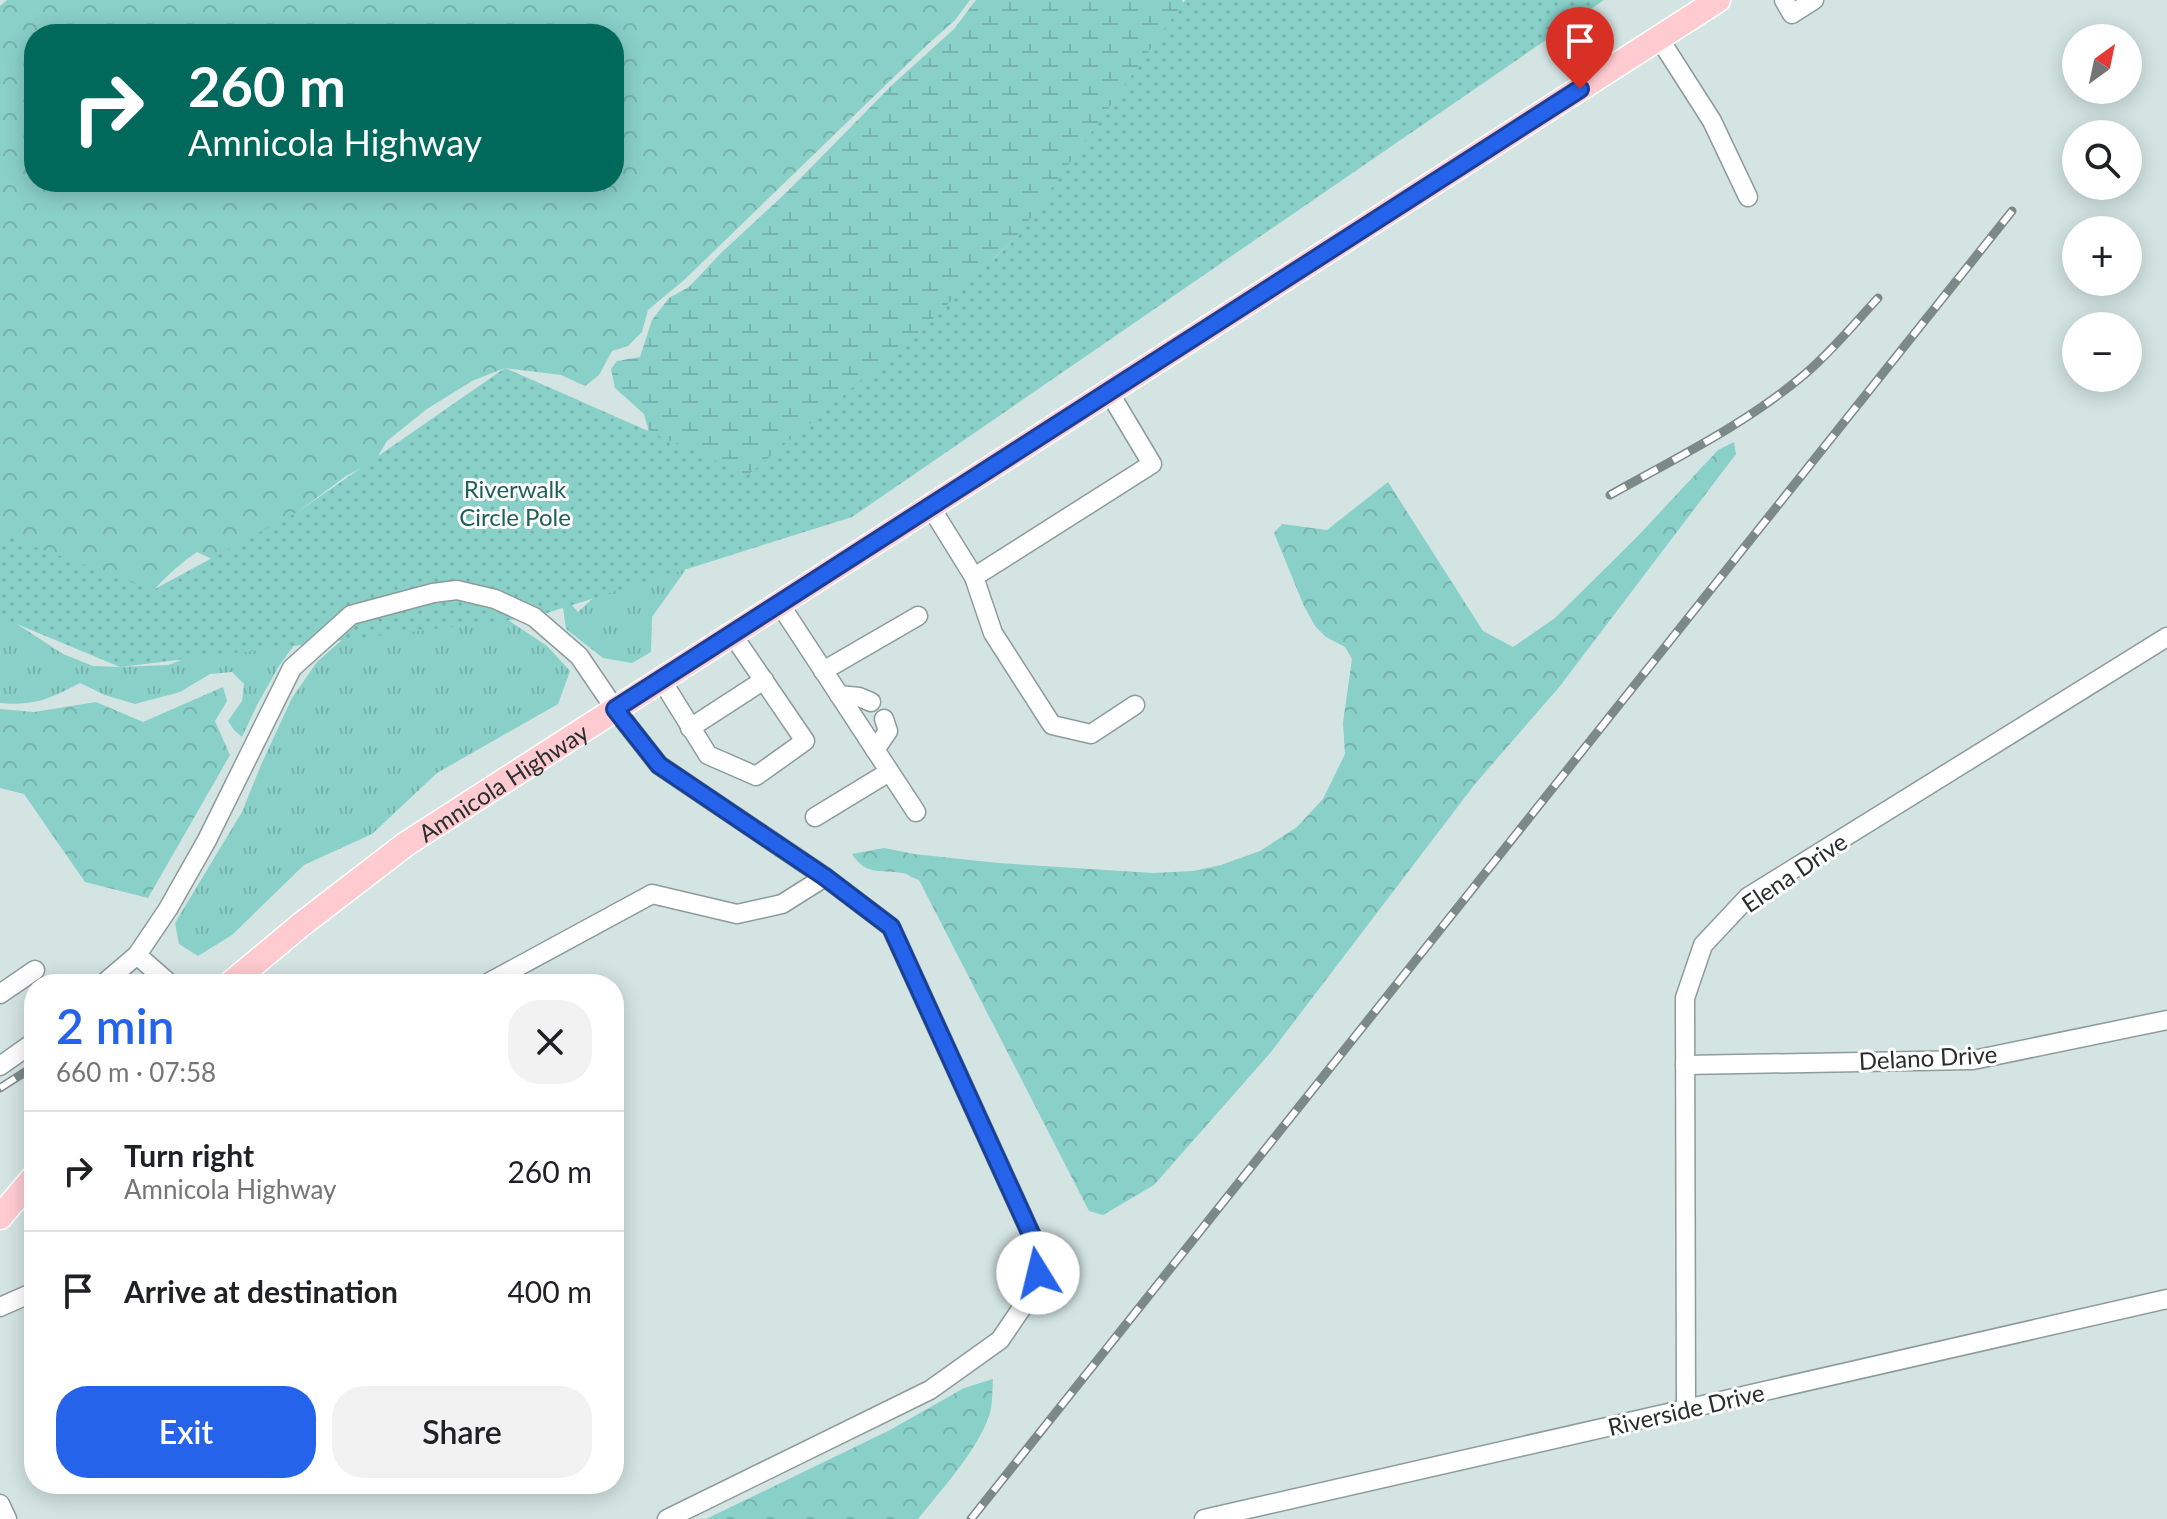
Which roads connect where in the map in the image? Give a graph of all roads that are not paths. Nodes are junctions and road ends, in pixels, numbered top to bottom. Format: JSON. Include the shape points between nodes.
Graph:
{"nodes":[{"id":1,"x":1718,"y":0,"type":"edge"},
{"id":2,"x":1784,"y":0,"type":"edge"},
{"id":3,"x":1814,"y":0,"type":"edge"},
{"id":4,"x":1659,"y":38,"type":"junction"},
{"id":5,"x":1748,"y":197,"type":"dead end"},
{"id":6,"x":1109,"y":392,"type":"junction"},
{"id":7,"x":930,"y":506,"type":"junction"},
{"id":8,"x":974,"y":577,"type":"junction"},
{"id":9,"x":779,"y":603,"type":"junction"},
{"id":10,"x":918,"y":616,"type":"dead end"},
{"id":11,"x":732,"y":634,"type":"junction"},
{"id":12,"x":2167,"y":637,"type":"edge"},
{"id":13,"x":823,"y":671,"type":"junction"},
{"id":14,"x":661,"y":679,"type":"junction"},
{"id":15,"x":764,"y":680,"type":"junction"},
{"id":16,"x":839,"y":695,"type":"junction"},
{"id":17,"x":871,"y":702,"type":"dead end"},
{"id":18,"x":1135,"y":705,"type":"dead end"},
{"id":19,"x":615,"y":709,"type":"junction"},
{"id":20,"x":884,"y":719,"type":"dead end"},
{"id":21,"x":690,"y":728,"type":"junction"},
{"id":22,"x":875,"y":750,"type":"junction"},
{"id":23,"x":889,"y":772,"type":"junction"},
{"id":24,"x":916,"y":812,"type":"dead end"},
{"id":25,"x":815,"y":817,"type":"dead end"},
{"id":26,"x":825,"y":877,"type":"junction"},
{"id":27,"x":137,"y":955,"type":"junction"},
{"id":28,"x":35,"y":970,"type":"dead end"},
{"id":29,"x":29,"y":974,"type":"edge"},
{"id":30,"x":115,"y":974,"type":"edge"},
{"id":31,"x":159,"y":974,"type":"edge"},
{"id":32,"x":242,"y":974,"type":"edge"},
{"id":33,"x":504,"y":974,"type":"edge"},
{"id":34,"x":24,"y":978,"type":"edge"},
{"id":35,"x":0,"y":994,"type":"edge"},
{"id":36,"x":2167,"y":1020,"type":"edge"},
{"id":37,"x":24,"y":1049,"type":"edge"},
{"id":38,"x":1685,"y":1065,"type":"junction"},
{"id":39,"x":0,"y":1066,"type":"edge"},
{"id":40,"x":24,"y":1189,"type":"edge"},
{"id":41,"x":0,"y":1217,"type":"edge"},
{"id":42,"x":24,"y":1296,"type":"edge"},
{"id":43,"x":2167,"y":1299,"type":"edge"},
{"id":44,"x":0,"y":1307,"type":"edge"},
{"id":45,"x":1686,"y":1409,"type":"junction"},
{"id":46,"x":0,"y":1504,"type":"edge"},
{"id":47,"x":7,"y":1519,"type":"edge"},
{"id":48,"x":667,"y":1519,"type":"edge"},
{"id":49,"x":1204,"y":1519,"type":"edge"}],
"edges":[{"from":1,"to":4,"type":"main road","name":"Amnicola Highway"},
{"from":2,"to":3,"type":"street","via":[[1792,14]]},
{"from":4,"to":5,"type":"street","via":[[1712,121]]},
{"from":4,"to":6,"type":"main road","name":"Amnicola Highway"},
{"from":6,"to":7,"type":"main road","name":"Amnicola Highway"},
{"from":6,"to":8,"type":"street","via":[[1152,464]]},
{"from":7,"to":8,"type":"street"},
{"from":7,"to":9,"type":"main road","name":"Amnicola Highway"},
{"from":8,"to":18,"type":"street","via":[[993,633],[1052,725],[1091,734]]},
{"from":9,"to":11,"type":"main road","name":"Amnicola Highway"},
{"from":9,"to":13,"type":"street"},
{"from":10,"to":13,"type":"street"},
{"from":11,"to":14,"type":"main road","name":"Amnicola Highway"},
{"from":11,"to":15,"type":"street"},
{"from":12,"to":38,"type":"street","name":"Elena Drive","via":[[1748,897],[1703,945],[1685,998]]},
{"from":13,"to":16,"type":"street"},
{"from":14,"to":19,"type":"main road","name":"Amnicola Highway"},
{"from":14,"to":21,"type":"street"},
{"from":15,"to":21,"type":"street"},
{"from":15,"to":21,"type":"street","via":[[805,741],[756,776],[708,755]]},
{"from":16,"to":17,"type":"street"},
{"from":16,"to":22,"type":"street"},
{"from":19,"to":26,"type":"street","via":[[659,765]]},
{"from":19,"to":27,"type":"street","via":[[579,656],[534,617],[495,599],[445,591],[351,615],[292,668],[207,840]]},
{"from":19,"to":32,"type":"main road","name":"Amnicola Highway","via":[[406,844]]},
{"from":20,"to":22,"type":"street","via":[[888,731]]},
{"from":22,"to":23,"type":"street"},
{"from":23,"to":24,"type":"street"},
{"from":23,"to":25,"type":"street"},
{"from":26,"to":33,"type":"street","via":[[782,904],[737,914],[652,894]]},
{"from":26,"to":48,"type":"street","via":[[891,927],[1041,1256],[1034,1290],[1000,1340],[930,1390]]},
{"from":27,"to":30,"type":"street"},
{"from":27,"to":31,"type":"street"},
{"from":28,"to":29,"type":"street"},
{"from":34,"to":35,"type":"street"},
{"from":36,"to":38,"type":"street","name":"Delano Drive","via":[[1973,1060]]},
{"from":37,"to":39,"type":"street"},
{"from":38,"to":45,"type":"street","name":"Elena Drive"},
{"from":40,"to":41,"type":"main road"},
{"from":42,"to":44,"type":"street"},
{"from":43,"to":45,"type":"street","name":"Riverside Drive"},
{"from":45,"to":49,"type":"street","name":"Riverside Drive"},
{"from":46,"to":47,"type":"street"}]}
